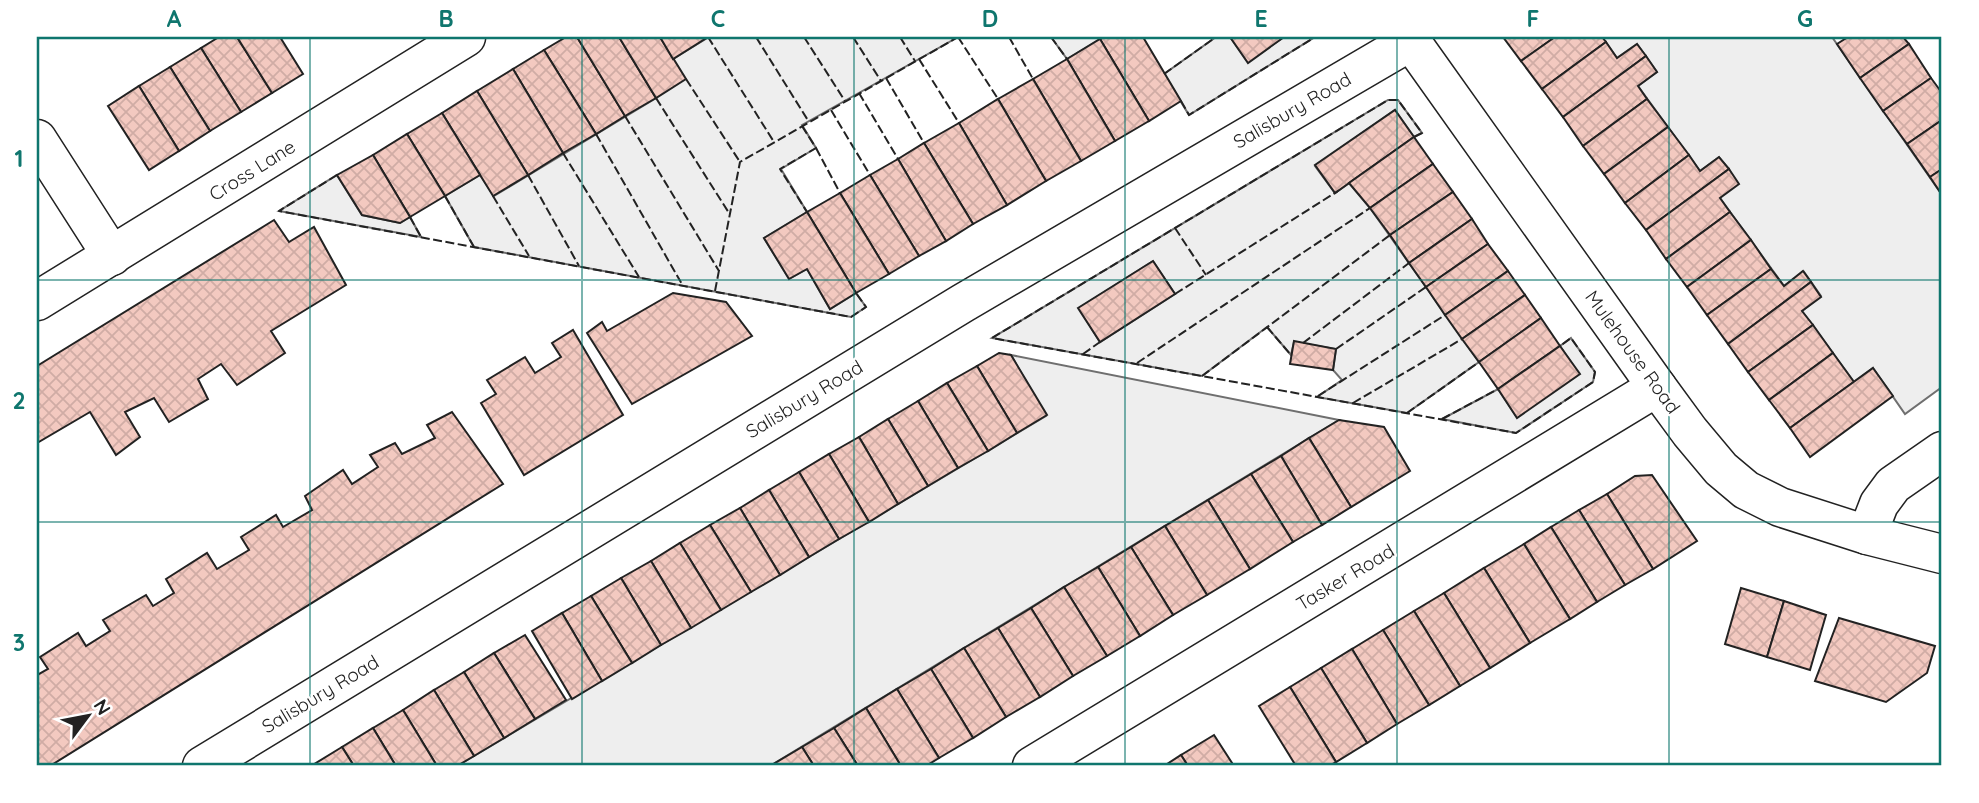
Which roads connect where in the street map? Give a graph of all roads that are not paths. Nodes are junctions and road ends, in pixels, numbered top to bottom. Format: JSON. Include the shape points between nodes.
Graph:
{"nodes":[{"id":1,"x":466,"y":37,"type":"edge"},
{"id":2,"x":1410,"y":39,"type":"edge"},
{"id":3,"x":37,"y":139,"type":"edge"},
{"id":4,"x":112,"y":256,"type":"junction"},
{"id":5,"x":37,"y":301,"type":"edge"},
{"id":6,"x":1657,"y":387,"type":"junction"},
{"id":7,"x":1942,"y":451,"type":"edge"},
{"id":8,"x":1867,"y":535,"type":"junction"},
{"id":9,"x":1942,"y":554,"type":"edge"},
{"id":10,"x":202,"y":766,"type":"edge"},
{"id":11,"x":1032,"y":766,"type":"edge"}],
"edges":[{"from":1,"to":4,"type":"street","name":"Cross Lane"},
{"from":2,"to":6,"type":"street","name":"Mulehouse Road"},
{"from":2,"to":10,"type":"street","name":"Salisbury Road","via":[[962,303]]},
{"from":3,"to":4,"type":"street"},
{"from":4,"to":5,"type":"street","name":"Cross Lane"},
{"from":6,"to":8,"type":"street","name":"Mulehouse Road","via":[[1721,469],[1746,490],[1780,507]]},
{"from":6,"to":11,"type":"street","name":"Tasker Road"},
{"from":7,"to":8,"type":"street","via":[[1893,485]]},
{"from":8,"to":9,"type":"street","name":"Mulehouse Road"}]}
